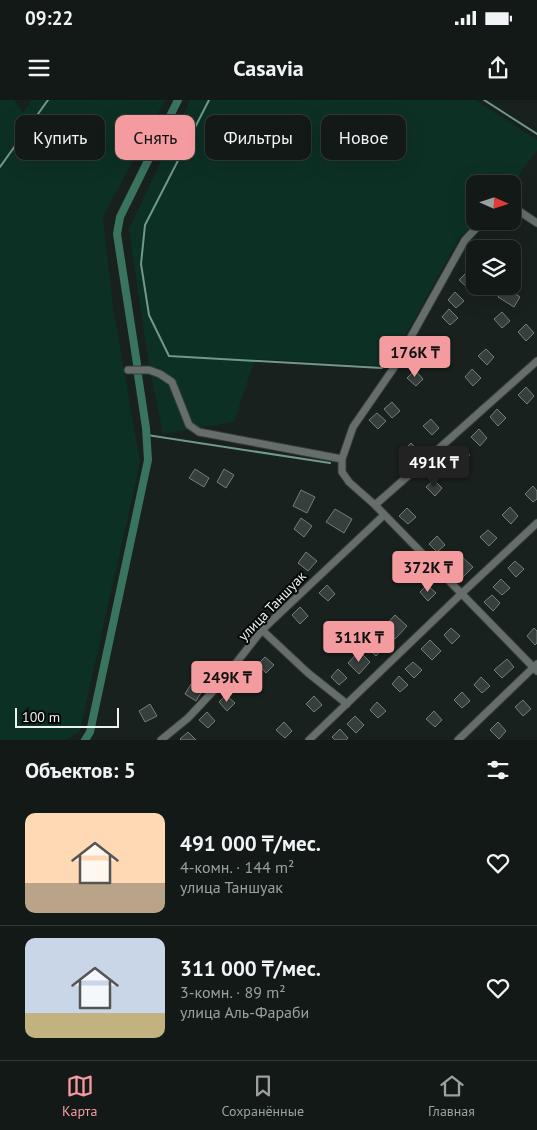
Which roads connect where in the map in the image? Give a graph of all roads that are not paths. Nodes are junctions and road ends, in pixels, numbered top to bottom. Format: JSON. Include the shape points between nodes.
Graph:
{"nodes":[{"id":1,"x":521,"y":212,"type":"edge"},
{"id":2,"x":537,"y":224,"type":"edge"},
{"id":3,"x":474,"y":230,"type":"edge"},
{"id":4,"x":537,"y":361,"type":"edge"},
{"id":5,"x":128,"y":370,"type":"dead end"},
{"id":6,"x":342,"y":459,"type":"junction"},
{"id":7,"x":375,"y":505,"type":"junction"},
{"id":8,"x":384,"y":515,"type":"junction"},
{"id":9,"x":537,"y":523,"type":"edge"},
{"id":10,"x":461,"y":594,"type":"junction"},
{"id":11,"x":262,"y":630,"type":"junction"},
{"id":12,"x":536,"y":667,"type":"edge"},
{"id":13,"x":347,"y":704,"type":"junction"},
{"id":14,"x":161,"y":740,"type":"edge"},
{"id":15,"x":309,"y":740,"type":"edge"},
{"id":16,"x":458,"y":740,"type":"edge"}],
"edges":[{"from":1,"to":2,"type":"street"},
{"from":3,"to":6,"type":"street","via":[[465,240],[393,369],[353,427]]},
{"from":4,"to":7,"type":"street"},
{"from":5,"to":6,"type":"street","via":[[148,370],[172,382],[189,426],[199,432]]},
{"from":6,"to":7,"type":"street","via":[[342,472],[349,482]]},
{"from":7,"to":8,"type":"street"},
{"from":8,"to":10,"type":"street"},
{"from":8,"to":11,"type":"street","name":"улица Таншуак"},
{"from":9,"to":10,"type":"street"},
{"from":10,"to":12,"type":"street"},
{"from":10,"to":13,"type":"street"},
{"from":11,"to":13,"type":"street"},
{"from":11,"to":14,"type":"street","name":"улица Таншуак","via":[[212,692]]},
{"from":12,"to":16,"type":"street"},
{"from":13,"to":15,"type":"street"}]}
